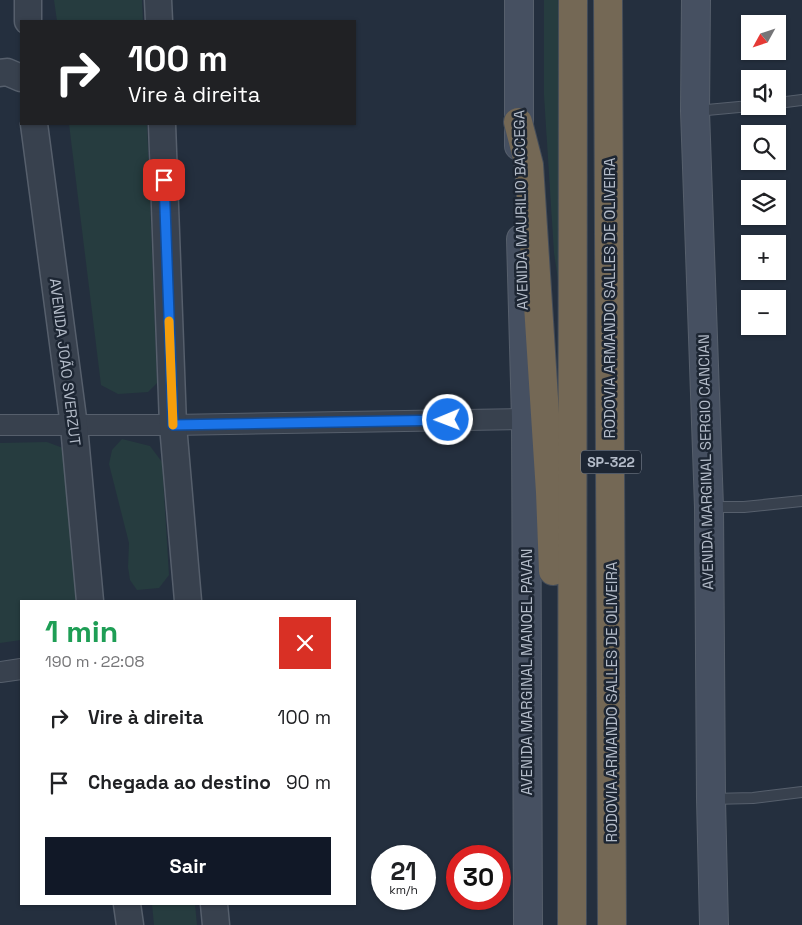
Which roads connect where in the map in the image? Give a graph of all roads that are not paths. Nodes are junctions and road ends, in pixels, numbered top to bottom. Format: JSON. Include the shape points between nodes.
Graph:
{"nodes":[{"id":1,"x":28,"y":0,"type":"edge"},
{"id":2,"x":158,"y":0,"type":"edge"},
{"id":3,"x":519,"y":0,"type":"edge"},
{"id":4,"x":573,"y":0,"type":"edge"},
{"id":5,"x":608,"y":0,"type":"edge"},
{"id":6,"x":696,"y":0,"type":"edge"},
{"id":7,"x":28,"y":20,"type":"edge"},
{"id":8,"x":158,"y":20,"type":"edge"},
{"id":9,"x":0,"y":73,"type":"edge"},
{"id":10,"x":20,"y":78,"type":"edge"},
{"id":11,"x":802,"y":100,"type":"edge"},
{"id":12,"x":786,"y":102,"type":"edge"},
{"id":13,"x":741,"y":107,"type":"edge"},
{"id":14,"x":696,"y":111,"type":"junction"},
{"id":15,"x":518,"y":122,"type":"junction"},
{"id":16,"x":34,"y":125,"type":"edge"},
{"id":17,"x":162,"y":125,"type":"edge"},
{"id":18,"x":526,"y":419,"type":"junction"},
{"id":19,"x":0,"y":425,"type":"edge"},
{"id":20,"x":173,"y":425,"type":"junction"},
{"id":21,"x":74,"y":426,"type":"junction"},
{"id":22,"x":802,"y":501,"type":"edge"},
{"id":23,"x":709,"y":506,"type":"junction"},
{"id":24,"x":90,"y":600,"type":"edge"},
{"id":25,"x":188,"y":600,"type":"edge"},
{"id":26,"x":20,"y":669,"type":"edge"},
{"id":27,"x":0,"y":672,"type":"edge"},
{"id":28,"x":571,"y":753,"type":"junction"},
{"id":29,"x":802,"y":792,"type":"edge"},
{"id":30,"x":711,"y":799,"type":"junction"},
{"id":31,"x":127,"y":905,"type":"edge"},
{"id":32,"x":214,"y":905,"type":"edge"},
{"id":33,"x":130,"y":925,"type":"edge"},
{"id":34,"x":216,"y":925,"type":"edge"},
{"id":35,"x":528,"y":925,"type":"edge"},
{"id":36,"x":572,"y":925,"type":"edge"},
{"id":37,"x":612,"y":925,"type":"edge"},
{"id":38,"x":714,"y":925,"type":"edge"}],
"edges":[{"from":1,"to":7,"type":"street"},
{"from":2,"to":8,"type":"street"},
{"from":3,"to":15,"type":"main road","name":"AVENIDA MAURILIO BACCEGA"},
{"from":4,"to":28,"type":"highway","number":"SP-322"},
{"from":5,"to":37,"type":"highway","name":"RODOVIA ARMANDO SALLES DE OLIVEIRA","number":"SP-322"},
{"from":6,"to":14,"type":"main road","name":"AVENIDA MARGINAL SERGIO CANCIAN"},
{"from":9,"to":10,"type":"street","via":[[7,72]]},
{"from":11,"to":12,"type":"lane"},
{"from":13,"to":14,"type":"lane"},
{"from":14,"to":23,"type":"main road","name":"AVENIDA MARGINAL SERGIO CANCIAN"},
{"from":15,"to":18,"type":"main road","name":"AVENIDA MAURILIO BACCEGA"},
{"from":15,"to":28,"type":"highway","via":[[529,165],[555,611]]},
{"from":16,"to":21,"type":"street","name":"AVENIDA JOÃO SVERZUT"},
{"from":17,"to":20,"type":"street"},
{"from":18,"to":20,"type":"street"},
{"from":18,"to":35,"type":"main road","name":"AVENIDA MARGINAL MANOEL PAVAN"},
{"from":19,"to":21,"type":"street"},
{"from":20,"to":21,"type":"street"},
{"from":20,"to":25,"type":"street"},
{"from":21,"to":24,"type":"street","name":"AVENIDA JOÃO SVERZUT"},
{"from":22,"to":23,"type":"lane"},
{"from":23,"to":30,"type":"main road","name":"AVENIDA MARGINAL SERGIO CANCIAN"},
{"from":26,"to":27,"type":"street"},
{"from":28,"to":36,"type":"highway","number":"SP-322"},
{"from":29,"to":30,"type":"lane"},
{"from":30,"to":38,"type":"main road","name":"AVENIDA MARGINAL SERGIO CANCIAN"},
{"from":31,"to":33,"type":"street"},
{"from":32,"to":34,"type":"street"}]}
